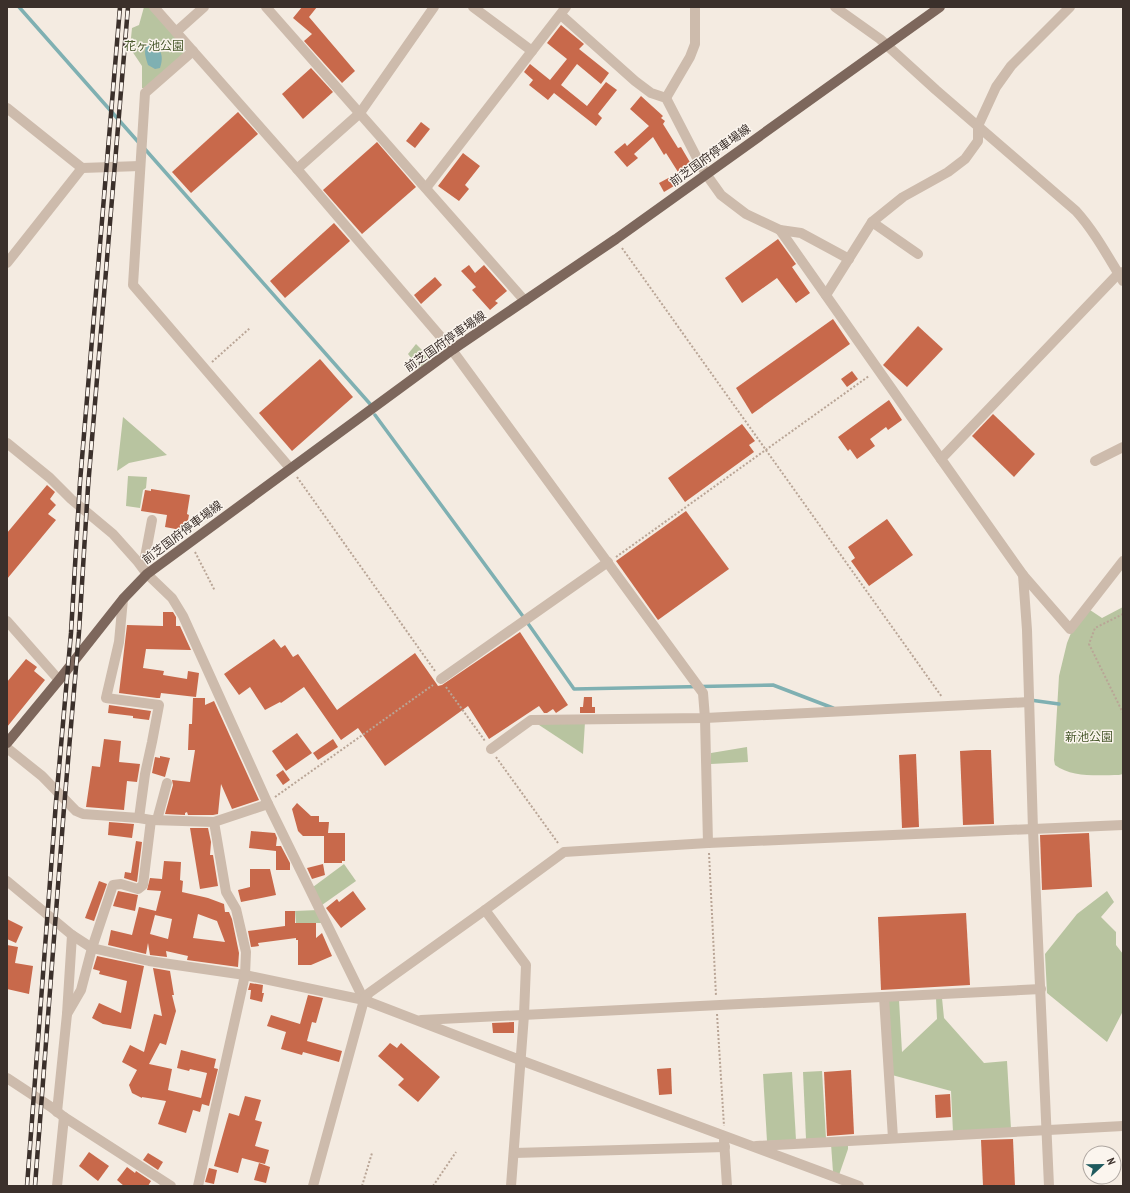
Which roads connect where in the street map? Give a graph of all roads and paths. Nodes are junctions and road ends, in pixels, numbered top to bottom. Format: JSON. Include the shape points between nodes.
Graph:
{"nodes":[{"id":1,"x":154,"y":7,"type":"edge"},
{"id":2,"x":204,"y":7,"type":"edge"},
{"id":3,"x":266,"y":7,"type":"edge"},
{"id":4,"x":434,"y":7,"type":"edge"},
{"id":5,"x":473,"y":7,"type":"edge"},
{"id":6,"x":695,"y":7,"type":"edge"},
{"id":7,"x":835,"y":7,"type":"edge"},
{"id":8,"x":940,"y":7,"type":"edge"},
{"id":9,"x":1070,"y":7,"type":"edge"},
{"id":10,"x":564,"y":11,"type":"edge"},
{"id":11,"x":176,"y":32,"type":"junction"},
{"id":12,"x":886,"y":45,"type":"junction"},
{"id":13,"x":193,"y":51,"type":"junction"},
{"id":14,"x":532,"y":51,"type":"junction"},
{"id":15,"x":666,"y":98,"type":"junction"},
{"id":16,"x":7,"y":108,"type":"edge"},
{"id":17,"x":360,"y":113,"type":"junction"},
{"id":18,"x":978,"y":126,"type":"junction"},
{"id":19,"x":140,"y":166,"type":"junction"},
{"id":20,"x":82,"y":168,"type":"junction"},
{"id":21,"x":296,"y":169,"type":"junction"},
{"id":22,"x":706,"y":174,"type":"junction"},
{"id":23,"x":426,"y":188,"type":"junction"},
{"id":24,"x":872,"y":222,"type":"junction"},
{"id":25,"x":780,"y":230,"type":"junction"},
{"id":26,"x":616,"y":239,"type":"junction"},
{"id":27,"x":918,"y":254,"type":"dead end"},
{"id":28,"x":849,"y":259,"type":"junction"},
{"id":29,"x":7,"y":263,"type":"edge"},
{"id":30,"x":1121,"y":276,"type":"edge"},
{"id":31,"x":826,"y":295,"type":"junction"},
{"id":32,"x":525,"y":301,"type":"junction"},
{"id":33,"x":250,"y":328,"type":"dead end"},
{"id":34,"x":452,"y":350,"type":"junction"},
{"id":35,"x":205,"y":369,"type":"junction"},
{"id":36,"x":878,"y":370,"type":"junction"},
{"id":37,"x":7,"y":443,"type":"edge"},
{"id":38,"x":1123,"y":447,"type":"edge"},
{"id":39,"x":767,"y":450,"type":"junction"},
{"id":40,"x":941,"y":459,"type":"junction"},
{"id":41,"x":1095,"y":461,"type":"dead end"},
{"id":42,"x":290,"y":468,"type":"junction"},
{"id":43,"x":152,"y":520,"type":"dead end"},
{"id":44,"x":190,"y":542,"type":"junction"},
{"id":45,"x":1123,"y":561,"type":"edge"},
{"id":46,"x":608,"y":562,"type":"junction"},
{"id":47,"x":145,"y":571,"type":"junction"},
{"id":48,"x":1023,"y":575,"type":"junction"},
{"id":49,"x":214,"y":591,"type":"dead end"},
{"id":50,"x":123,"y":599,"type":"junction"},
{"id":51,"x":1123,"y":614,"type":"edge"},
{"id":52,"x":7,"y":621,"type":"edge"},
{"id":53,"x":441,"y":679,"type":"junction"},
{"id":54,"x":59,"y":680,"type":"junction"},
{"id":55,"x":1029,"y":702,"type":"junction"},
{"id":56,"x":946,"y":707,"type":"junction"},
{"id":57,"x":1123,"y":713,"type":"edge"},
{"id":58,"x":705,"y":718,"type":"junction"},
{"id":59,"x":8,"y":742,"type":"edge"},
{"id":60,"x":491,"y":749,"type":"junction"},
{"id":61,"x":167,"y":783,"type":"dead end"},
{"id":62,"x":268,"y":804,"type":"junction"},
{"id":63,"x":139,"y":818,"type":"junction"},
{"id":64,"x":154,"y":820,"type":"junction"},
{"id":65,"x":214,"y":822,"type":"junction"},
{"id":66,"x":1123,"y":825,"type":"edge"},
{"id":67,"x":1033,"y":830,"type":"junction"},
{"id":68,"x":708,"y":843,"type":"junction"},
{"id":69,"x":564,"y":852,"type":"junction"},
{"id":70,"x":7,"y":881,"type":"edge"},
{"id":71,"x":485,"y":910,"type":"junction"},
{"id":72,"x":72,"y":935,"type":"junction"},
{"id":73,"x":92,"y":948,"type":"junction"},
{"id":74,"x":245,"y":975,"type":"junction"},
{"id":75,"x":1041,"y":989,"type":"junction"},
{"id":76,"x":884,"y":997,"type":"junction"},
{"id":77,"x":364,"y":1000,"type":"junction"},
{"id":78,"x":716,"y":1005,"type":"junction"},
{"id":79,"x":67,"y":1014,"type":"junction"},
{"id":80,"x":524,"y":1015,"type":"junction"},
{"id":81,"x":416,"y":1020,"type":"junction"},
{"id":82,"x":520,"y":1060,"type":"junction"},
{"id":83,"x":7,"y":1078,"type":"edge"},
{"id":84,"x":61,"y":1115,"type":"junction"},
{"id":85,"x":1123,"y":1126,"type":"edge"},
{"id":86,"x":1046,"y":1130,"type":"junction"},
{"id":87,"x":724,"y":1136,"type":"junction"},
{"id":88,"x":893,"y":1138,"type":"junction"},
{"id":89,"x":752,"y":1146,"type":"junction"},
{"id":90,"x":725,"y":1147,"type":"junction"},
{"id":91,"x":456,"y":1152,"type":"dead end"},
{"id":92,"x":372,"y":1153,"type":"dead end"},
{"id":93,"x":514,"y":1153,"type":"junction"},
{"id":94,"x":57,"y":1186,"type":"edge"},
{"id":95,"x":170,"y":1186,"type":"edge"},
{"id":96,"x":198,"y":1186,"type":"edge"},
{"id":97,"x":313,"y":1186,"type":"edge"},
{"id":98,"x":362,"y":1186,"type":"edge"},
{"id":99,"x":433,"y":1186,"type":"edge"},
{"id":100,"x":511,"y":1186,"type":"edge"},
{"id":101,"x":727,"y":1186,"type":"edge"},
{"id":102,"x":859,"y":1186,"type":"edge"},
{"id":103,"x":1049,"y":1186,"type":"edge"}],
"edges":[{"from":1,"to":11,"type":"street"},
{"from":2,"to":11,"type":"street"},
{"from":3,"to":17,"type":"street"},
{"from":4,"to":17,"type":"street"},
{"from":5,"to":14,"type":"street"},
{"from":6,"to":15,"type":"street","via":[[695,44],[690,58]]},
{"from":7,"to":12,"type":"street"},
{"from":8,"to":12,"type":"main road","name":"前芝国府停車場線"},
{"from":9,"to":18,"type":"street","via":[[1011,66],[996,87]]},
{"from":10,"to":14,"type":"street"},
{"from":10,"to":15,"type":"street","via":[[641,85],[651,93]]},
{"from":11,"to":13,"type":"street"},
{"from":12,"to":18,"type":"street"},
{"from":12,"to":22,"type":"main road","name":"前芝国府停車場線"},
{"from":13,"to":19,"type":"street","via":[[145,93]]},
{"from":13,"to":21,"type":"street"},
{"from":14,"to":23,"type":"street"},
{"from":15,"to":22,"type":"street"},
{"from":16,"to":20,"type":"street"},
{"from":17,"to":21,"type":"street"},
{"from":17,"to":23,"type":"street"},
{"from":18,"to":24,"type":"street","via":[[978,141],[965,158],[948,172],[903,197]]},
{"from":18,"to":30,"type":"street","via":[[1076,211],[1087,223]]},
{"from":19,"to":20,"type":"street"},
{"from":19,"to":35,"type":"street","via":[[133,284]]},
{"from":20,"to":29,"type":"street"},
{"from":21,"to":34,"type":"street"},
{"from":22,"to":25,"type":"street","via":[[721,195],[746,214]]},
{"from":22,"to":26,"type":"main road","name":"前芝国府停車場線"},
{"from":23,"to":32,"type":"street"},
{"from":24,"to":27,"type":"street"},
{"from":24,"to":28,"type":"street"},
{"from":25,"to":28,"type":"street","via":[[801,233]]},
{"from":25,"to":31,"type":"street"},
{"from":26,"to":32,"type":"main road","name":"前芝国府停車場線"},
{"from":26,"to":39,"type":"path"},
{"from":28,"to":31,"type":"street"},
{"from":30,"to":40,"type":"street"},
{"from":31,"to":36,"type":"street"},
{"from":32,"to":34,"type":"main road","name":"前芝国府停車場線"},
{"from":33,"to":35,"type":"path"},
{"from":34,"to":42,"type":"main road","name":"前芝国府停車場線"},
{"from":34,"to":46,"type":"street"},
{"from":35,"to":42,"type":"street"},
{"from":36,"to":39,"type":"path"},
{"from":36,"to":40,"type":"street"},
{"from":37,"to":47,"type":"street","via":[[113,534]]},
{"from":38,"to":41,"type":"street"},
{"from":39,"to":46,"type":"path"},
{"from":39,"to":56,"type":"path","via":[[945,700]]},
{"from":40,"to":48,"type":"street"},
{"from":42,"to":44,"type":"main road","name":"前芝国府停車場線"},
{"from":42,"to":53,"type":"path"},
{"from":43,"to":47,"type":"street"},
{"from":44,"to":47,"type":"main road","name":"前芝国府停車場線"},
{"from":44,"to":49,"type":"path"},
{"from":45,"to":48,"type":"street","via":[[1070,629]]},
{"from":46,"to":53,"type":"street"},
{"from":46,"to":58,"type":"street","via":[[703,693]]},
{"from":47,"to":50,"type":"main road","name":"前芝国府停車場線"},
{"from":47,"to":62,"type":"street","via":[[172,598],[183,616]]},
{"from":48,"to":55,"type":"street"},
{"from":50,"to":54,"type":"main road","name":"前芝国府停車場線"},
{"from":50,"to":63,"type":"street","via":[[119,642],[106,698],[159,706]]},
{"from":51,"to":57,"type":"path","via":[[1095,628],[1089,644]]},
{"from":52,"to":54,"type":"street"},
{"from":53,"to":60,"type":"path"},
{"from":53,"to":62,"type":"path","via":[[277,795]]},
{"from":54,"to":59,"type":"main road","name":"前芝国府停車場線"},
{"from":55,"to":56,"type":"street"},
{"from":55,"to":67,"type":"street"},
{"from":56,"to":58,"type":"street"},
{"from":58,"to":60,"type":"street","via":[[531,720]]},
{"from":58,"to":68,"type":"street"},
{"from":59,"to":63,"type":"street","via":[[76,811],[83,814]]},
{"from":60,"to":69,"type":"path"},
{"from":61,"to":64,"type":"street"},
{"from":62,"to":65,"type":"street"},
{"from":62,"to":77,"type":"street"},
{"from":63,"to":64,"type":"street"},
{"from":64,"to":65,"type":"street"},
{"from":64,"to":73,"type":"street","via":[[143,886],[138,889],[121,884],[113,886]]},
{"from":65,"to":74,"type":"street","via":[[226,892],[236,909],[246,952]]},
{"from":66,"to":67,"type":"street"},
{"from":67,"to":68,"type":"street"},
{"from":67,"to":75,"type":"street"},
{"from":68,"to":69,"type":"street"},
{"from":68,"to":78,"type":"path"},
{"from":69,"to":71,"type":"street"},
{"from":70,"to":72,"type":"street"},
{"from":71,"to":77,"type":"street","via":[[369,993]]},
{"from":71,"to":80,"type":"street","via":[[526,965]]},
{"from":72,"to":73,"type":"street"},
{"from":72,"to":79,"type":"street"},
{"from":73,"to":74,"type":"street","via":[[149,961]]},
{"from":73,"to":79,"type":"street","via":[[81,990]]},
{"from":74,"to":77,"type":"street"},
{"from":74,"to":96,"type":"street"},
{"from":75,"to":76,"type":"street"},
{"from":75,"to":86,"type":"street"},
{"from":76,"to":78,"type":"street"},
{"from":76,"to":88,"type":"street"},
{"from":77,"to":81,"type":"street"},
{"from":77,"to":97,"type":"street"},
{"from":78,"to":80,"type":"street"},
{"from":78,"to":87,"type":"path"},
{"from":79,"to":84,"type":"street"},
{"from":80,"to":81,"type":"street"},
{"from":80,"to":82,"type":"street"},
{"from":81,"to":82,"type":"street"},
{"from":82,"to":87,"type":"street"},
{"from":82,"to":93,"type":"street"},
{"from":83,"to":84,"type":"street"},
{"from":84,"to":94,"type":"street"},
{"from":84,"to":95,"type":"street"},
{"from":85,"to":86,"type":"street"},
{"from":86,"to":88,"type":"street"},
{"from":86,"to":103,"type":"street"},
{"from":87,"to":89,"type":"street"},
{"from":87,"to":90,"type":"street"},
{"from":88,"to":89,"type":"street"},
{"from":89,"to":102,"type":"street"},
{"from":90,"to":93,"type":"street"},
{"from":90,"to":101,"type":"street"},
{"from":91,"to":99,"type":"path"},
{"from":92,"to":98,"type":"path"},
{"from":93,"to":100,"type":"street"}]}
